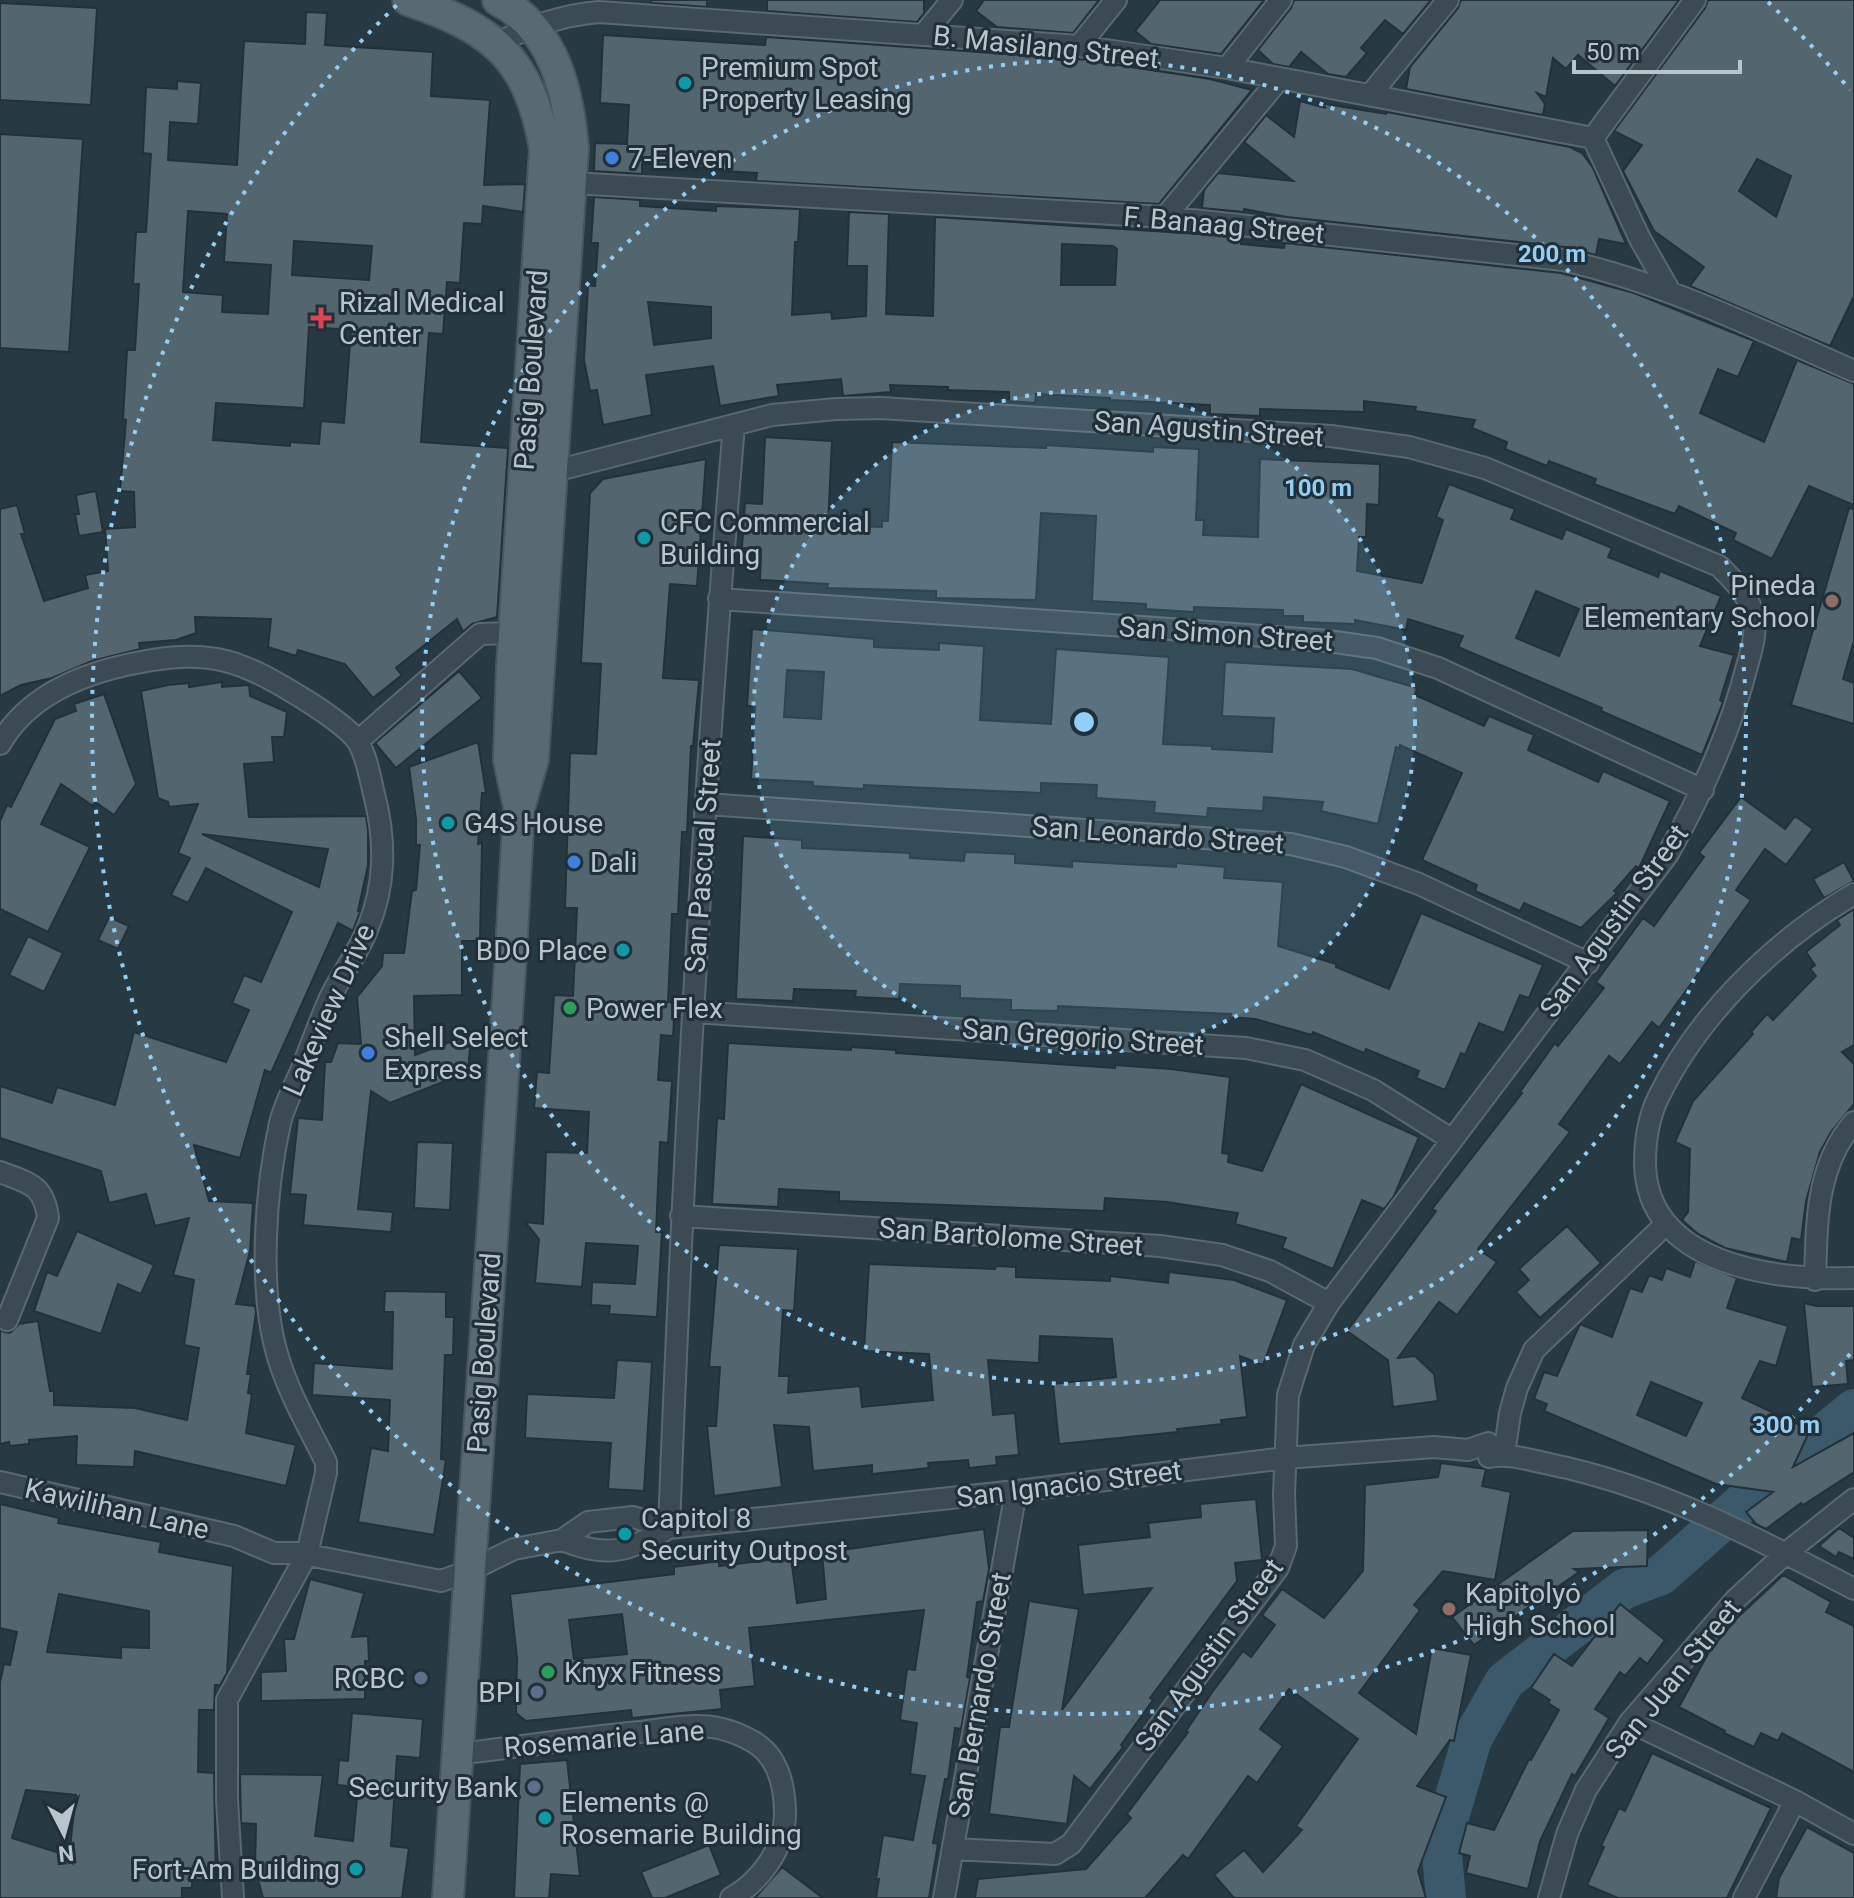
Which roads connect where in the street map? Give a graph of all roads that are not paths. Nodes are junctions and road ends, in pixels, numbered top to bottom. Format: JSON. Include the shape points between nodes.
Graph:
{"nodes":[{"id":1,"x":408,"y":0,"type":"edge"},
{"id":2,"x":498,"y":0,"type":"edge"},
{"id":3,"x":621,"y":0,"type":"edge"},
{"id":4,"x":952,"y":0,"type":"edge"},
{"id":5,"x":1116,"y":0,"type":"edge"},
{"id":6,"x":1281,"y":0,"type":"edge"},
{"id":7,"x":1448,"y":0,"type":"edge"},
{"id":8,"x":1695,"y":0,"type":"edge"},
{"id":9,"x":588,"y":9,"type":"edge"},
{"id":10,"x":533,"y":28,"type":"junction"},
{"id":11,"x":924,"y":34,"type":"junction"},
{"id":12,"x":498,"y":44,"type":"junction"},
{"id":13,"x":1079,"y":46,"type":"junction"},
{"id":14,"x":1227,"y":68,"type":"junction"},
{"id":15,"x":1280,"y":78,"type":"junction"},
{"id":16,"x":1370,"y":95,"type":"junction"},
{"id":17,"x":1593,"y":138,"type":"junction"},
{"id":18,"x":572,"y":183,"type":"junction"},
{"id":19,"x":1165,"y":217,"type":"junction"},
{"id":20,"x":1669,"y":290,"type":"junction"},
{"id":21,"x":1854,"y":371,"type":"edge"},
{"id":22,"x":734,"y":425,"type":"junction"},
{"id":23,"x":551,"y":472,"type":"junction"},
{"id":24,"x":719,"y":599,"type":"junction"},
{"id":25,"x":514,"y":633,"type":"junction"},
{"id":26,"x":358,"y":741,"type":"junction"},
{"id":27,"x":0,"y":744,"type":"edge"},
{"id":28,"x":1703,"y":790,"type":"junction"},
{"id":29,"x":706,"y":804,"type":"junction"},
{"id":30,"x":519,"y":808,"type":"junction"},
{"id":31,"x":1854,"y":894,"type":"edge"},
{"id":32,"x":1588,"y":963,"type":"junction"},
{"id":33,"x":693,"y":1012,"type":"junction"},
{"id":34,"x":1854,"y":1122,"type":"edge"},
{"id":35,"x":1451,"y":1139,"type":"junction"},
{"id":36,"x":0,"y":1172,"type":"edge"},
{"id":37,"x":681,"y":1216,"type":"junction"},
{"id":38,"x":1666,"y":1224,"type":"junction"},
{"id":39,"x":1854,"y":1278,"type":"edge"},
{"id":40,"x":1815,"y":1280,"type":"junction"},
{"id":41,"x":1329,"y":1303,"type":"junction"},
{"id":42,"x":7,"y":1320,"type":"dead end"},
{"id":43,"x":1502,"y":1455,"type":"junction"},
{"id":44,"x":1285,"y":1458,"type":"junction"},
{"id":45,"x":0,"y":1482,"type":"edge"},
{"id":46,"x":1016,"y":1491,"type":"junction"},
{"id":47,"x":1854,"y":1499,"type":"edge"},
{"id":48,"x":669,"y":1528,"type":"junction"},
{"id":49,"x":562,"y":1540,"type":"junction"},
{"id":50,"x":1786,"y":1553,"type":"junction"},
{"id":51,"x":302,"y":1554,"type":"junction"},
{"id":52,"x":469,"y":1571,"type":"junction"},
{"id":53,"x":1854,"y":1589,"type":"edge"},
{"id":54,"x":1630,"y":1722,"type":"junction"},
{"id":55,"x":457,"y":1754,"type":"junction"},
{"id":56,"x":1795,"y":1801,"type":"junction"},
{"id":57,"x":1854,"y":1834,"type":"edge"},
{"id":58,"x":953,"y":1849,"type":"junction"},
{"id":59,"x":233,"y":1898,"type":"edge"},
{"id":60,"x":448,"y":1898,"type":"edge"},
{"id":61,"x":731,"y":1898,"type":"edge"},
{"id":62,"x":944,"y":1898,"type":"edge"},
{"id":63,"x":1549,"y":1898,"type":"edge"},
{"id":64,"x":1744,"y":1898,"type":"edge"}],
"edges":[{"from":1,"to":12,"type":"main road","name":"Pasig Boulevard","via":[[446,14]]},
{"from":2,"to":10,"type":"main road","name":"Pasig Boulevard"},
{"from":3,"to":9,"type":"street"},
{"from":4,"to":11,"type":"street"},
{"from":5,"to":13,"type":"street"},
{"from":6,"to":14,"type":"street"},
{"from":7,"to":16,"type":"street"},
{"from":8,"to":17,"type":"street"},
{"from":9,"to":10,"type":"street","name":"B. Masilang Street"},
{"from":9,"to":11,"type":"street","name":"B. Masilang Street"},
{"from":10,"to":12,"type":"street","name":"B. Masilang Street"},
{"from":10,"to":18,"type":"main road","name":"Pasig Boulevard","via":[[550,49],[570,113]]},
{"from":11,"to":13,"type":"street","name":"B. Masilang Street"},
{"from":12,"to":25,"type":"main road","name":"Pasig Boulevard","via":[[531,94],[545,149]]},
{"from":13,"to":14,"type":"street","name":"B. Masilang Street"},
{"from":14,"to":15,"type":"street","name":"B. Masilang Street"},
{"from":15,"to":16,"type":"street","name":"B. Masilang Street"},
{"from":15,"to":19,"type":"street"},
{"from":16,"to":17,"type":"street","name":"B. Masilang Street"},
{"from":17,"to":20,"type":"street"},
{"from":18,"to":19,"type":"street","name":"F. Banaag Street"},
{"from":18,"to":23,"type":"main road","name":"Pasig Boulevard"},
{"from":19,"to":20,"type":"street","name":"F. Banaag Street","via":[[1563,260]]},
{"from":20,"to":21,"type":"street","name":"F. Banaag Street"},
{"from":22,"to":23,"type":"street","name":"San Agustin Street"},
{"from":22,"to":24,"type":"street","name":"San Pascual Street"},
{"from":22,"to":28,"type":"street","name":"San Agustin Street","via":[[772,415],[895,409],[1331,436],[1409,447],[1485,468],[1719,566],[1739,587],[1753,612],[1753,642],[1736,711]]},
{"from":23,"to":30,"type":"main road","name":"Pasig Boulevard","via":[[533,759]]},
{"from":24,"to":28,"type":"street","name":"San Simon Street","via":[[1377,648],[1438,668]]},
{"from":24,"to":29,"type":"street","name":"San Pascual Street"},
{"from":25,"to":26,"type":"street","via":[[480,634]]},
{"from":25,"to":30,"type":"main road","name":"Pasig Boulevard","via":[[509,760]]},
{"from":26,"to":27,"type":"street","via":[[320,709],[261,673],[229,661],[175,656],[110,668],[52,692]]},
{"from":26,"to":51,"type":"street","name":"Lakeview Drive","via":[[382,833],[384,865],[366,932],[330,998],[280,1121],[266,1240],[266,1286],[278,1356],[326,1462]]},
{"from":28,"to":32,"type":"street","name":"San Agustin Street","via":[[1668,854]]},
{"from":29,"to":32,"type":"street","name":"San Leonardo Street","via":[[1291,844],[1419,884]]},
{"from":29,"to":33,"type":"street","name":"San Pascual Street"},
{"from":30,"to":52,"type":"main road","name":"Pasig Boulevard"},
{"from":31,"to":38,"type":"street","via":[[1769,954],[1698,1032],[1657,1100],[1645,1170],[1648,1194]]},
{"from":32,"to":35,"type":"street","name":"San Agustin Street"},
{"from":33,"to":35,"type":"street","name":"San Gregorio Street","via":[[1246,1048],[1319,1066],[1373,1090]]},
{"from":33,"to":37,"type":"street","name":"San Pascual Street"},
{"from":34,"to":40,"type":"street","via":[[1833,1153],[1818,1202]]},
{"from":35,"to":41,"type":"street","name":"San Agustin Street"},
{"from":36,"to":42,"type":"street","via":[[36,1186],[48,1218]]},
{"from":37,"to":41,"type":"street","name":"San Bartolome Street","via":[[1160,1246],[1270,1271]]},
{"from":37,"to":48,"type":"street","name":"San Pascual Street"},
{"from":38,"to":40,"type":"street","via":[[1714,1258],[1750,1270]]},
{"from":38,"to":43,"type":"street","via":[[1534,1350],[1517,1388]]},
{"from":39,"to":40,"type":"street"},
{"from":41,"to":44,"type":"street","name":"San Agustin Street","via":[[1304,1345],[1288,1395]]},
{"from":43,"to":44,"type":"street","name":"San Ignacio Street","via":[[1488,1443],[1469,1450],[1434,1447]]},
{"from":43,"to":50,"type":"street","name":"San Ignacio Street","via":[[1591,1473],[1689,1508]]},
{"from":44,"to":46,"type":"street","name":"San Ignacio Street"},
{"from":44,"to":58,"type":"street","name":"San Agustin Street","via":[[1286,1546],[1278,1568],[1071,1844],[1055,1854]]},
{"from":45,"to":51,"type":"street","name":"Kawilihan Lane","via":[[234,1536],[278,1538]]},
{"from":46,"to":48,"type":"street","name":"San Ignacio Street"},
{"from":46,"to":58,"type":"street","name":"San Bernardo Street"},
{"from":47,"to":50,"type":"street","name":"San Juan Street"},
{"from":48,"to":49,"type":"street","name":"San Ignacio Street","via":[[624,1549],[602,1551]]},
{"from":48,"to":49,"type":"street","name":"San Ignacio Street","via":[[633,1517],[588,1522]]},
{"from":49,"to":52,"type":"street","name":"San Ignacio Street","via":[[514,1549]]},
{"from":50,"to":53,"type":"street","name":"San Ignacio Street"},
{"from":50,"to":54,"type":"street","name":"San Juan Street","via":[[1736,1599]]},
{"from":51,"to":52,"type":"street","name":"Kawilihan Lane","via":[[441,1581]]},
{"from":51,"to":59,"type":"street","name":"Lakeview Drive","via":[[227,1700]]},
{"from":52,"to":55,"type":"main road","name":"Pasig Boulevard"},
{"from":54,"to":56,"type":"street"},
{"from":54,"to":63,"type":"street","name":"San Juan Street","via":[[1586,1790]]},
{"from":55,"to":60,"type":"main road","name":"Pasig Boulevard"},
{"from":55,"to":61,"type":"street","name":"Rosemarie Lane","via":[[671,1729],[717,1728],[754,1741],[779,1772],[785,1821],[777,1849],[763,1870],[749,1888]]},
{"from":56,"to":57,"type":"street"},
{"from":56,"to":64,"type":"street"},
{"from":58,"to":62,"type":"street","name":"San Bernardo Street"}]}
